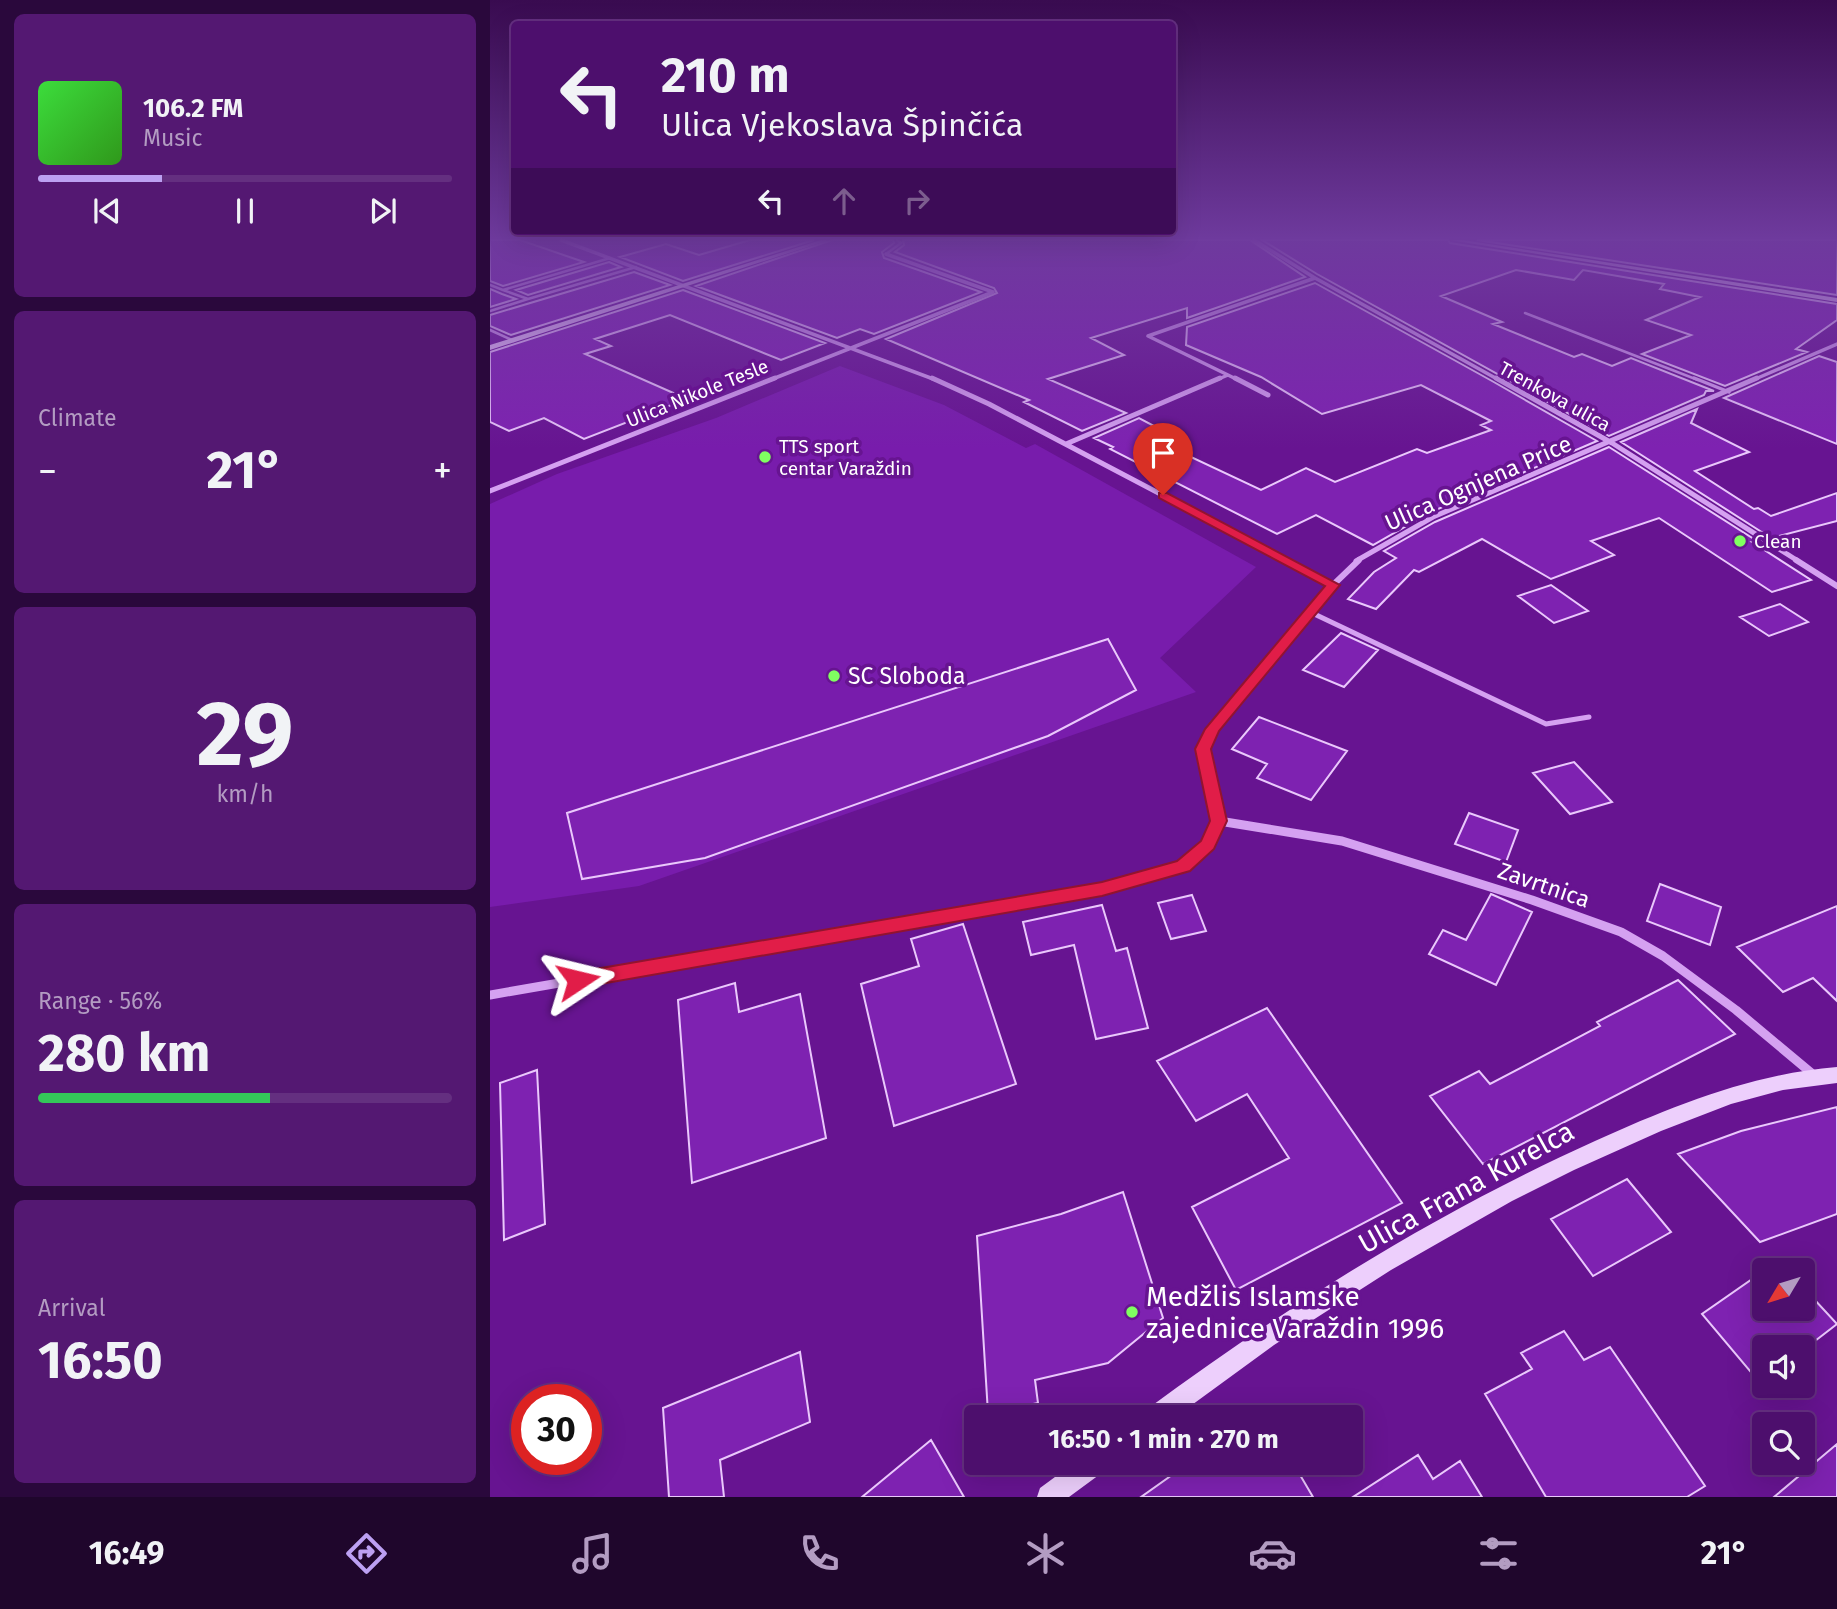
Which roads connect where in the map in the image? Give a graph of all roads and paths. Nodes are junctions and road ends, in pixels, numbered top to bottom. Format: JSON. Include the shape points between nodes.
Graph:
{"nodes":[{"id":1,"x":612,"y":310,"type":"edge"},
{"id":2,"x":756,"y":310,"type":"edge"},
{"id":3,"x":947,"y":310,"type":"edge"},
{"id":4,"x":1223,"y":310,"type":"edge"},
{"id":5,"x":1372,"y":310,"type":"edge"},
{"id":6,"x":1525,"y":313,"type":"dead end"},
{"id":7,"x":490,"y":330,"type":"edge"},
{"id":8,"x":514,"y":341,"type":"junction"},
{"id":9,"x":1837,"y":344,"type":"edge"},
{"id":10,"x":853,"y":346,"type":"junction"},
{"id":11,"x":490,"y":348,"type":"edge"},
{"id":12,"x":1228,"y":375,"type":"junction"},
{"id":13,"x":1729,"y":392,"type":"junction"},
{"id":14,"x":1268,"y":395,"type":"dead end"},
{"id":15,"x":1612,"y":443,"type":"junction"},
{"id":16,"x":1066,"y":444,"type":"junction"},
{"id":17,"x":490,"y":491,"type":"edge"},
{"id":18,"x":1333,"y":585,"type":"junction"},
{"id":19,"x":1837,"y":586,"type":"edge"},
{"id":20,"x":1310,"y":612,"type":"junction"},
{"id":21,"x":1589,"y":717,"type":"dead end"},
{"id":22,"x":1219,"y":821,"type":"junction"},
{"id":23,"x":490,"y":995,"type":"edge"},
{"id":24,"x":1837,"y":1075,"type":"edge"},
{"id":25,"x":1815,"y":1076,"type":"junction"},
{"id":26,"x":1171,"y":1405,"type":"edge"},
{"id":27,"x":1078,"y":1475,"type":"edge"},
{"id":28,"x":1049,"y":1497,"type":"edge"}],
"edges":[{"from":1,"to":8,"type":"street"},
{"from":2,"to":10,"type":"street"},
{"from":3,"to":10,"type":"street","name":"Ulica Nikole Tesle"},
{"from":4,"to":12,"type":"street","via":[[1147,336]]},
{"from":5,"to":15,"type":"street","name":"Trenkova ulica"},
{"from":6,"to":13,"type":"lane"},
{"from":7,"to":8,"type":"lane"},
{"from":8,"to":11,"type":"street"},
{"from":9,"to":13,"type":"street","name":"Ulica Ognjena Price"},
{"from":10,"to":16,"type":"street","via":[[989,404]]},
{"from":10,"to":17,"type":"street","name":"Ulica Nikole Tesle"},
{"from":12,"to":14,"type":"street"},
{"from":12,"to":16,"type":"street"},
{"from":13,"to":15,"type":"street","name":"Ulica Ognjena Price"},
{"from":15,"to":18,"type":"street","name":"Ulica Ognjena Price","via":[[1433,517],[1371,551]]},
{"from":15,"to":19,"type":"street","name":"Trenkova ulica"},
{"from":16,"to":18,"type":"street"},
{"from":18,"to":20,"type":"street","name":"Ulica Ognjena Price"},
{"from":20,"to":21,"type":"lane","via":[[1546,724]]},
{"from":20,"to":22,"type":"street","name":"Ulica Ognjena Price","via":[[1213,729],[1203,749]]},
{"from":22,"to":23,"type":"street","via":[[1208,845],[1183,866],[1102,889]]},
{"from":22,"to":25,"type":"street","name":"Zavrtnica","via":[[1342,841],[1621,932],[1705,987]]},
{"from":24,"to":25,"type":"street","name":"Ulica Frana Kurelca"},
{"from":25,"to":26,"type":"street","name":"Ulica Frana Kurelca","via":[[1704,1102],[1548,1171],[1335,1295],[1223,1365]]},
{"from":27,"to":28,"type":"street"}]}
